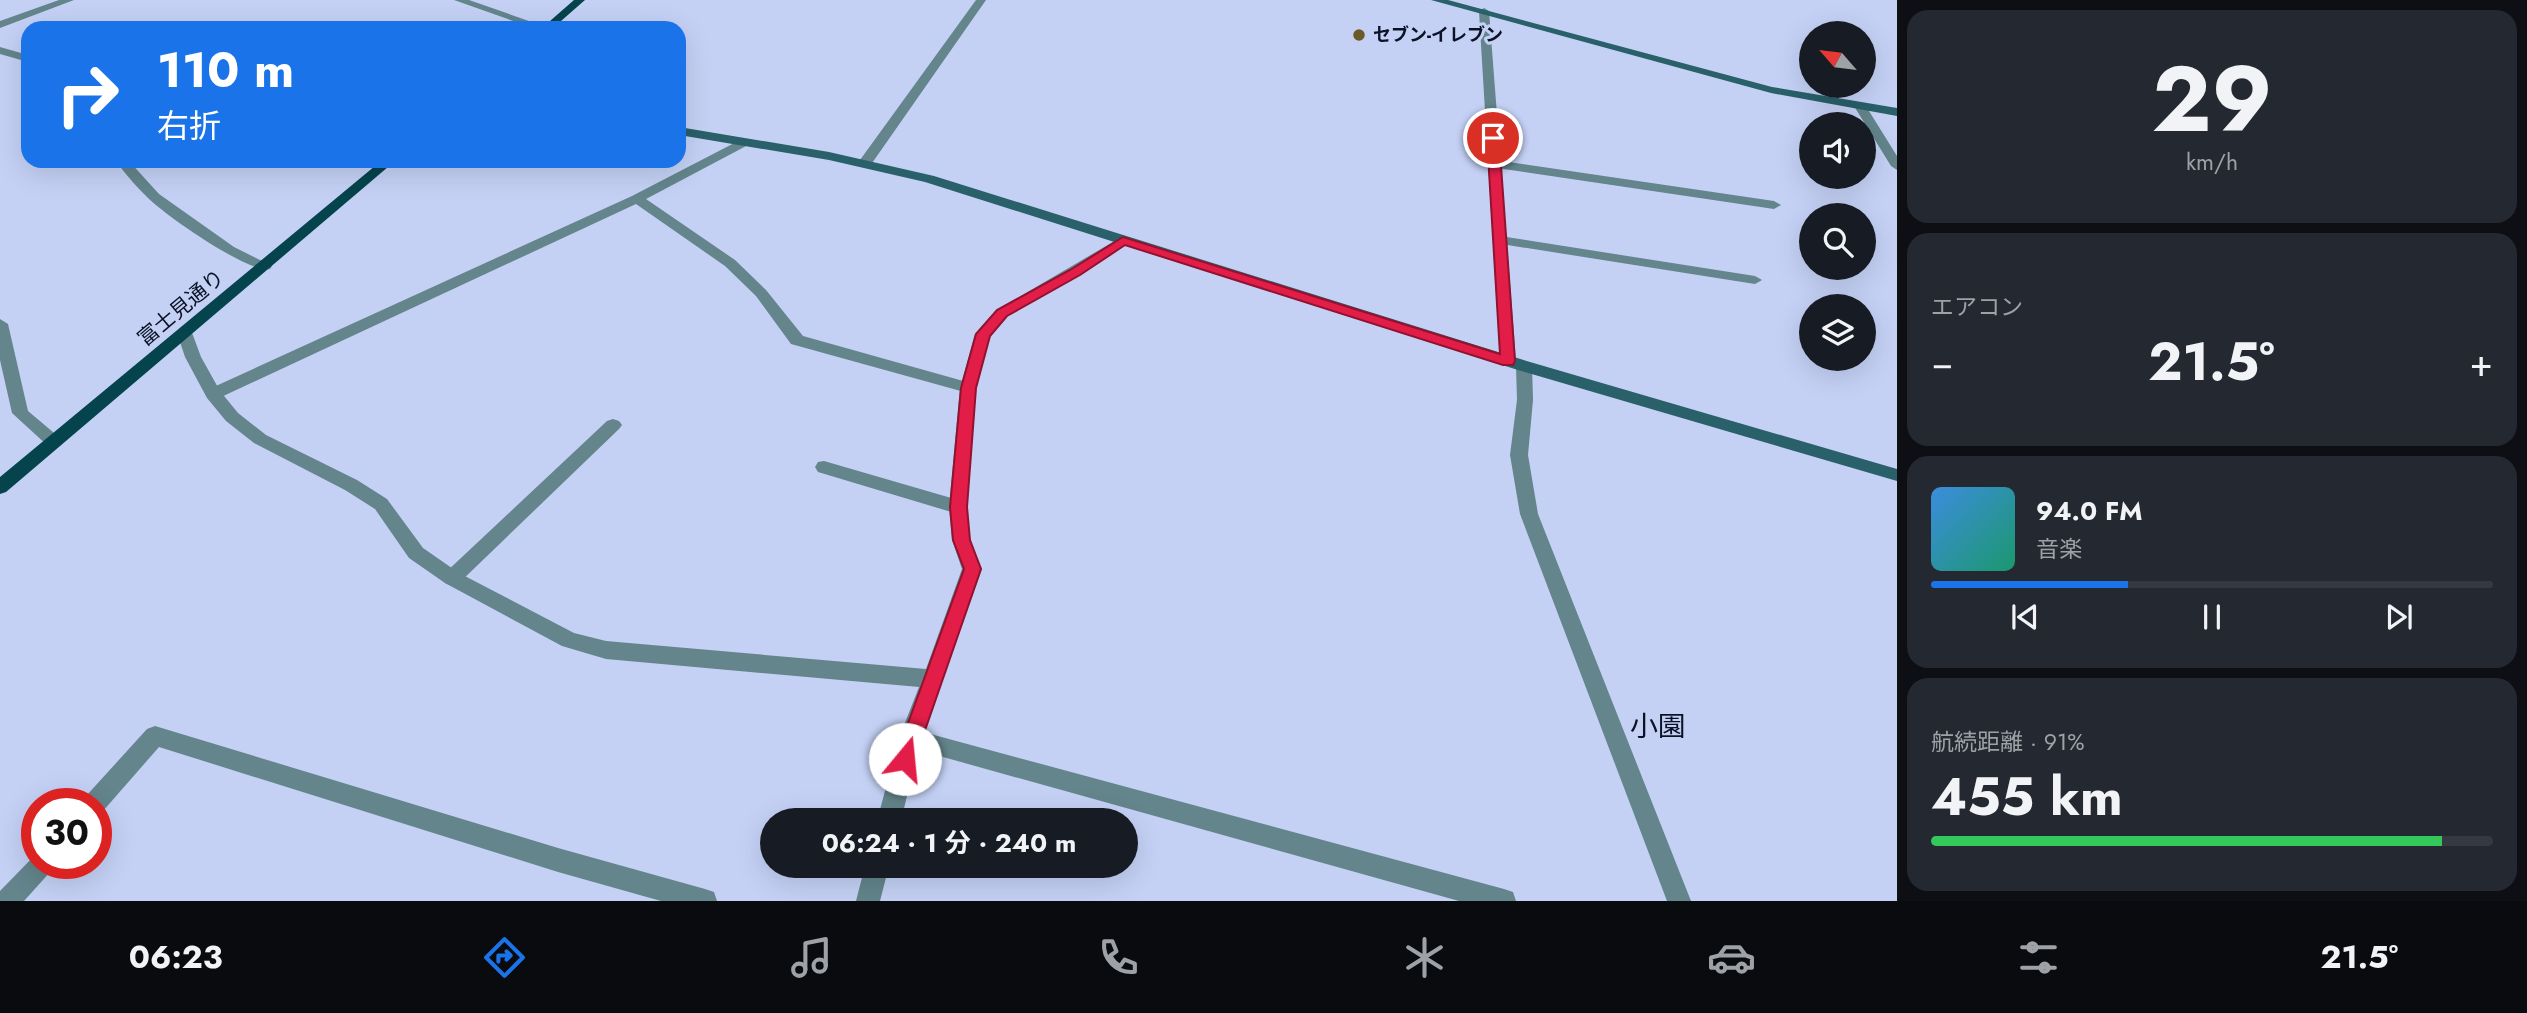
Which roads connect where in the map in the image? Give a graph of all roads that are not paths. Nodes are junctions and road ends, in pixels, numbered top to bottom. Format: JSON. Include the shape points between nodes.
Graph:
{"nodes":[{"id":1,"x":69,"y":0,"type":"edge"},
{"id":2,"x":459,"y":0,"type":"edge"},
{"id":3,"x":580,"y":0,"type":"edge"},
{"id":4,"x":981,"y":0,"type":"edge"},
{"id":5,"x":1436,"y":0,"type":"edge"},
{"id":6,"x":1484,"y":11,"type":"junction"},
{"id":7,"x":524,"y":21,"type":"edge"},
{"id":8,"x":554,"y":21,"type":"edge"},
{"id":9,"x":0,"y":26,"type":"edge"},
{"id":10,"x":0,"y":50,"type":"edge"},
{"id":11,"x":21,"y":57,"type":"edge"},
{"id":12,"x":1860,"y":106,"type":"junction"},
{"id":13,"x":1897,"y":112,"type":"edge"},
{"id":14,"x":686,"y":132,"type":"edge"},
{"id":15,"x":744,"y":142,"type":"junction"},
{"id":16,"x":865,"y":163,"type":"junction"},
{"id":17,"x":1495,"y":163,"type":"junction"},
{"id":18,"x":1897,"y":166,"type":"edge"},
{"id":19,"x":128,"y":168,"type":"edge"},
{"id":20,"x":381,"y":168,"type":"edge"},
{"id":21,"x":637,"y":199,"type":"junction"},
{"id":22,"x":1773,"y":205,"type":"dead end"},
{"id":23,"x":1123,"y":240,"type":"junction"},
{"id":24,"x":1500,"y":240,"type":"junction"},
{"id":25,"x":265,"y":266,"type":"junction"},
{"id":26,"x":1755,"y":280,"type":"dead end"},
{"id":27,"x":0,"y":324,"type":"edge"},
{"id":28,"x":185,"y":333,"type":"junction"},
{"id":29,"x":1516,"y":364,"type":"junction"},
{"id":30,"x":968,"y":388,"type":"junction"},
{"id":31,"x":214,"y":394,"type":"junction"},
{"id":32,"x":613,"y":425,"type":"dead end"},
{"id":33,"x":54,"y":442,"type":"junction"},
{"id":34,"x":824,"y":467,"type":"dead end"},
{"id":35,"x":1897,"y":474,"type":"edge"},
{"id":36,"x":0,"y":487,"type":"edge"},
{"id":37,"x":958,"y":507,"type":"junction"},
{"id":38,"x":452,"y":578,"type":"junction"},
{"id":39,"x":933,"y":679,"type":"junction"},
{"id":40,"x":910,"y":738,"type":"junction"},
{"id":41,"x":108,"y":788,"type":"edge"},
{"id":42,"x":892,"y":808,"type":"edge"},
{"id":43,"x":874,"y":878,"type":"edge"},
{"id":44,"x":28,"y":879,"type":"edge"},
{"id":45,"x":8,"y":901,"type":"edge"},
{"id":46,"x":705,"y":901,"type":"edge"},
{"id":47,"x":868,"y":901,"type":"edge"},
{"id":48,"x":1504,"y":901,"type":"edge"},
{"id":49,"x":1679,"y":901,"type":"edge"}],
"edges":[{"from":1,"to":9,"type":"street"},
{"from":2,"to":7,"type":"street"},
{"from":3,"to":8,"type":"main road"},
{"from":4,"to":16,"type":"street"},
{"from":5,"to":6,"type":"street"},
{"from":6,"to":12,"type":"street","via":[[1749,85]]},
{"from":6,"to":17,"type":"street"},
{"from":10,"to":11,"type":"street"},
{"from":12,"to":13,"type":"street"},
{"from":12,"to":18,"type":"street"},
{"from":14,"to":15,"type":"street"},
{"from":15,"to":16,"type":"street"},
{"from":15,"to":21,"type":"street"},
{"from":16,"to":23,"type":"street"},
{"from":17,"to":22,"type":"street"},
{"from":17,"to":24,"type":"street"},
{"from":19,"to":25,"type":"street","via":[[154,197],[229,250]]},
{"from":20,"to":25,"type":"main road","name":"富士見通り"},
{"from":21,"to":30,"type":"street","via":[[730,263],[761,293],[797,340]]},
{"from":21,"to":31,"type":"street"},
{"from":23,"to":29,"type":"street"},
{"from":23,"to":30,"type":"street","via":[[1002,313],[983,334]]},
{"from":24,"to":26,"type":"street"},
{"from":24,"to":29,"type":"street"},
{"from":25,"to":28,"type":"main road","name":"富士見通り"},
{"from":27,"to":33,"type":"street","via":[[20,413]]},
{"from":28,"to":31,"type":"street"},
{"from":28,"to":33,"type":"main road","name":"富士見通り"},
{"from":29,"to":35,"type":"street"},
{"from":29,"to":49,"type":"street","via":[[1525,400],[1519,455],[1530,514]]},
{"from":30,"to":37,"type":"street"},
{"from":31,"to":38,"type":"street","via":[[232,417],[260,439],[381,505],[416,553]]},
{"from":32,"to":38,"type":"street"},
{"from":33,"to":36,"type":"main road","name":"富士見通り"},
{"from":34,"to":37,"type":"street"},
{"from":37,"to":39,"type":"street","via":[[961,540],[972,569]]},
{"from":38,"to":39,"type":"street","via":[[569,640],[606,650]]},
{"from":39,"to":40,"type":"street"},
{"from":40,"to":42,"type":"street"},
{"from":40,"to":48,"type":"street"},
{"from":41,"to":46,"type":"street","via":[[155,736]]},
{"from":43,"to":47,"type":"street"},
{"from":44,"to":45,"type":"street"}]}
